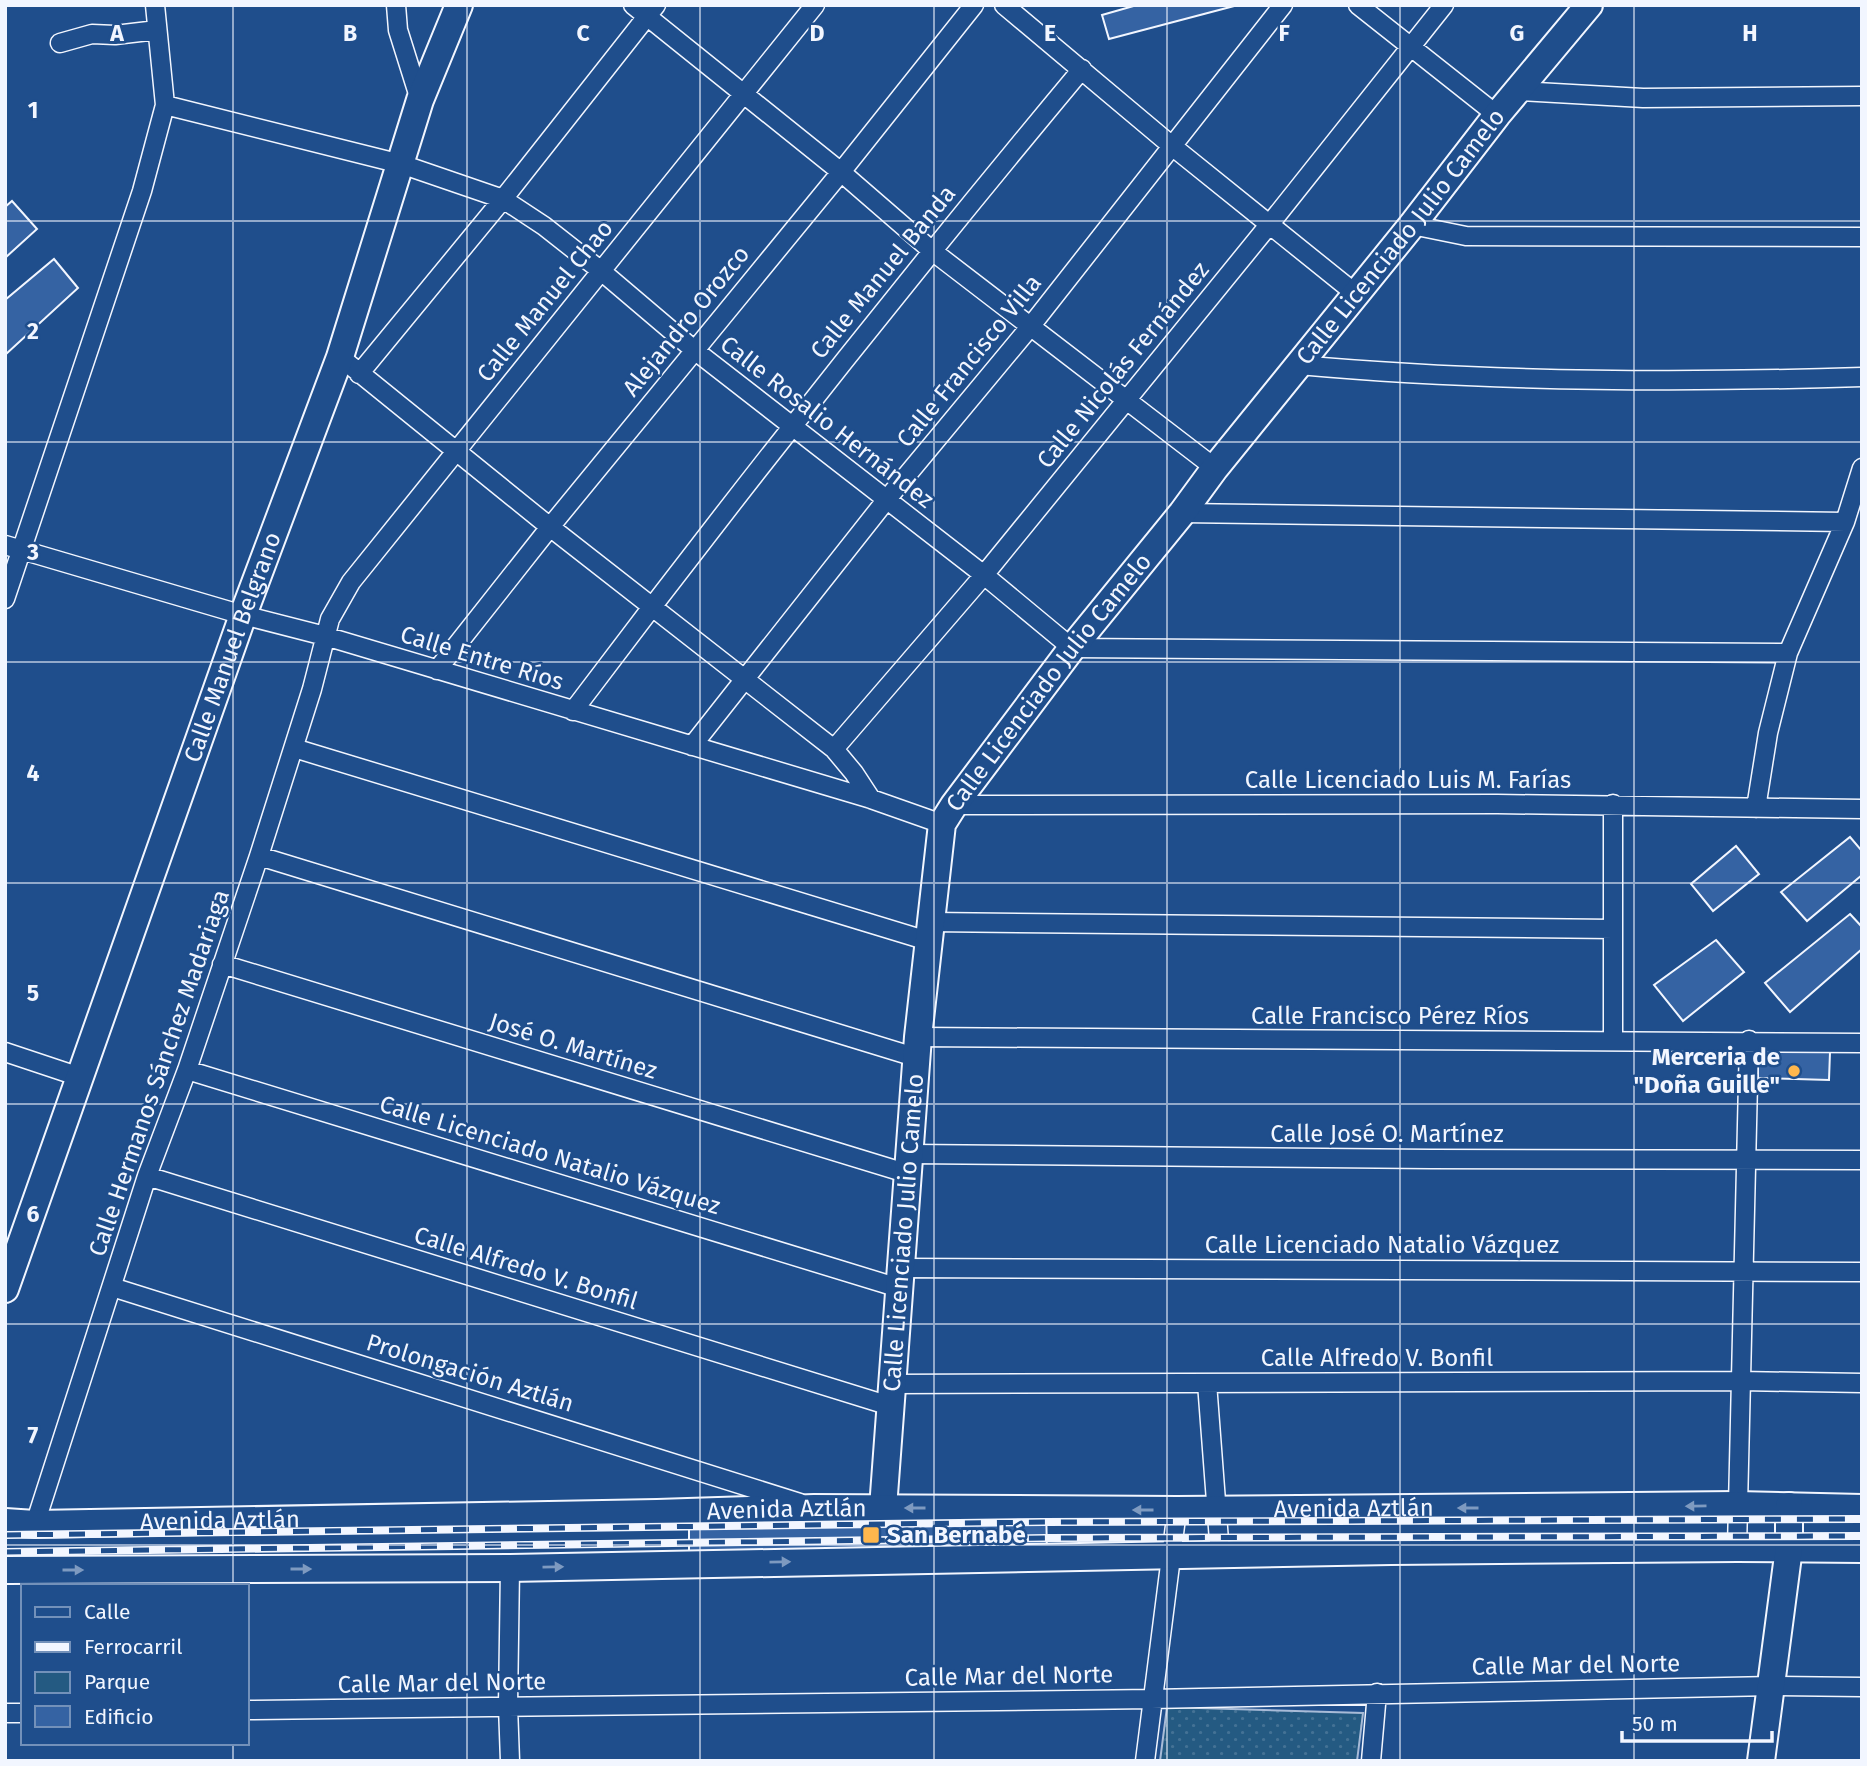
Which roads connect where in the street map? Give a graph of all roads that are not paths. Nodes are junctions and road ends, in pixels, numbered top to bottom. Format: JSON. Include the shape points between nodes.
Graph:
{"nodes":[{"id":1,"x":155,"y":5,"type":"edge"},
{"id":2,"x":396,"y":5,"type":"edge"},
{"id":3,"x":459,"y":5,"type":"edge"},
{"id":4,"x":815,"y":5,"type":"edge"},
{"id":5,"x":974,"y":5,"type":"edge"},
{"id":6,"x":1004,"y":5,"type":"edge"},
{"id":7,"x":1283,"y":5,"type":"edge"},
{"id":8,"x":1358,"y":5,"type":"edge"},
{"id":9,"x":1444,"y":5,"type":"edge"},
{"id":10,"x":1589,"y":5,"type":"edge"},
{"id":11,"x":645,"y":9,"type":"edge"},
{"id":12,"x":158,"y":30,"type":"junction"},
{"id":13,"x":60,"y":43,"type":"dead end"},
{"id":14,"x":1411,"y":46,"type":"junction"},
{"id":15,"x":1082,"y":69,"type":"junction"},
{"id":16,"x":1520,"y":91,"type":"junction"},
{"id":17,"x":743,"y":94,"type":"junction"},
{"id":18,"x":1862,"y":96,"type":"edge"},
{"id":19,"x":420,"y":100,"type":"junction"},
{"id":20,"x":165,"y":105,"type":"junction"},
{"id":21,"x":1497,"y":115,"type":"junction"},
{"id":22,"x":1172,"y":146,"type":"junction"},
{"id":23,"x":401,"y":164,"type":"junction"},
{"id":24,"x":841,"y":172,"type":"junction"},
{"id":25,"x":503,"y":199,"type":"junction"},
{"id":26,"x":1269,"y":225,"type":"junction"},
{"id":27,"x":1412,"y":225,"type":"junction"},
{"id":28,"x":1862,"y":237,"type":"edge"},
{"id":29,"x":931,"y":250,"type":"junction"},
{"id":30,"x":600,"y":270,"type":"junction"},
{"id":31,"x":1356,"y":294,"type":"junction"},
{"id":32,"x":1030,"y":327,"type":"junction"},
{"id":33,"x":693,"y":349,"type":"junction"},
{"id":34,"x":340,"y":357,"type":"junction"},
{"id":35,"x":1299,"y":365,"type":"junction"},
{"id":36,"x":359,"y":374,"type":"junction"},
{"id":37,"x":1862,"y":377,"type":"edge"},
{"id":38,"x":1126,"y":400,"type":"junction"},
{"id":39,"x":792,"y":424,"type":"junction"},
{"id":40,"x":456,"y":452,"type":"junction"},
{"id":41,"x":1215,"y":468,"type":"junction"},
{"id":42,"x":1862,"y":468,"type":"edge"},
{"id":43,"x":887,"y":499,"type":"junction"},
{"id":44,"x":1182,"y":513,"type":"junction"},
{"id":45,"x":1844,"y":522,"type":"junction"},
{"id":46,"x":550,"y":527,"type":"junction"},
{"id":47,"x":14,"y":548,"type":"edge"},
{"id":48,"x":984,"y":575,"type":"junction"},
{"id":49,"x":5,"y":599,"type":"edge"},
{"id":50,"x":651,"y":607,"type":"junction"},
{"id":51,"x":243,"y":615,"type":"junction"},
{"id":52,"x":325,"y":636,"type":"junction"},
{"id":53,"x":1072,"y":649,"type":"junction"},
{"id":54,"x":1788,"y":653,"type":"junction"},
{"id":55,"x":437,"y":670,"type":"junction"},
{"id":56,"x":744,"y":680,"type":"junction"},
{"id":57,"x":573,"y":711,"type":"junction"},
{"id":58,"x":692,"y":746,"type":"junction"},
{"id":59,"x":294,"y":748,"type":"junction"},
{"id":60,"x":834,"y":749,"type":"junction"},
{"id":61,"x":871,"y":799,"type":"junction"},
{"id":62,"x":1613,"y":804,"type":"junction"},
{"id":63,"x":1756,"y":808,"type":"junction"},
{"id":64,"x":1862,"y":809,"type":"edge"},
{"id":65,"x":948,"y":815,"type":"junction"},
{"id":66,"x":260,"y":856,"type":"junction"},
{"id":67,"x":1613,"y":929,"type":"junction"},
{"id":68,"x":929,"y":932,"type":"junction"},
{"id":69,"x":222,"y":964,"type":"junction"},
{"id":70,"x":1749,"y":1040,"type":"junction"},
{"id":71,"x":1613,"y":1041,"type":"junction"},
{"id":72,"x":1862,"y":1043,"type":"edge"},
{"id":73,"x":918,"y":1048,"type":"junction"},
{"id":74,"x":5,"y":1052,"type":"edge"},
{"id":75,"x":187,"y":1070,"type":"junction"},
{"id":76,"x":80,"y":1077,"type":"junction"},
{"id":77,"x":1746,"y":1160,"type":"junction"},
{"id":78,"x":1862,"y":1160,"type":"edge"},
{"id":79,"x":910,"y":1164,"type":"junction"},
{"id":80,"x":146,"y":1176,"type":"junction"},
{"id":81,"x":1743,"y":1271,"type":"junction"},
{"id":82,"x":1862,"y":1272,"type":"edge"},
{"id":83,"x":901,"y":1278,"type":"junction"},
{"id":84,"x":112,"y":1287,"type":"junction"},
{"id":85,"x":5,"y":1289,"type":"edge"},
{"id":86,"x":1740,"y":1381,"type":"junction"},
{"id":87,"x":1207,"y":1382,"type":"junction"},
{"id":88,"x":1862,"y":1383,"type":"edge"},
{"id":89,"x":892,"y":1395,"type":"junction"},
{"id":90,"x":1737,"y":1505,"type":"junction"},
{"id":91,"x":1789,"y":1506,"type":"junction"},
{"id":92,"x":814,"y":1508,"type":"junction"},
{"id":93,"x":883,"y":1508,"type":"junction"},
{"id":94,"x":1862,"y":1508,"type":"edge"},
{"id":95,"x":1177,"y":1510,"type":"junction"},
{"id":96,"x":1218,"y":1510,"type":"junction"},
{"id":97,"x":5,"y":1522,"type":"edge"},
{"id":98,"x":35,"y":1524,"type":"junction"},
{"id":99,"x":1737,"y":1548,"type":"junction"},
{"id":100,"x":1789,"y":1548,"type":"junction"},
{"id":101,"x":1862,"y":1549,"type":"edge"},
{"id":102,"x":1220,"y":1554,"type":"junction"},
{"id":103,"x":1171,"y":1555,"type":"junction"},
{"id":104,"x":510,"y":1567,"type":"junction"},
{"id":105,"x":5,"y":1570,"type":"edge"},
{"id":106,"x":1772,"y":1686,"type":"junction"},
{"id":107,"x":1862,"y":1688,"type":"edge"},
{"id":108,"x":1377,"y":1693,"type":"junction"},
{"id":109,"x":1152,"y":1699,"type":"junction"},
{"id":110,"x":508,"y":1706,"type":"junction"},
{"id":111,"x":248,"y":1710,"type":"edge"},
{"id":112,"x":510,"y":1761,"type":"edge"},
{"id":113,"x":1145,"y":1761,"type":"edge"},
{"id":114,"x":1371,"y":1761,"type":"edge"},
{"id":115,"x":1761,"y":1761,"type":"edge"}],
"edges":[{"from":1,"to":12,"type":"street"},
{"from":2,"to":19,"type":"street","via":[[398,30]]},
{"from":3,"to":19,"type":"main road","name":"Calle Manuel Belgrano"},
{"from":4,"to":17,"type":"street","name":"Calle Manuel Chao"},
{"from":5,"to":24,"type":"street","name":"Alejandro Orozco"},
{"from":6,"to":15,"type":"street"},
{"from":7,"to":22,"type":"street","name":"Calle Francisco Villa"},
{"from":8,"to":14,"type":"street"},
{"from":9,"to":14,"type":"street","name":"Calle Nicolás Fernández"},
{"from":10,"to":16,"type":"main road","name":"Calle Licenciado Julio Camelo"},
{"from":11,"to":17,"type":"street"},
{"from":11,"to":25,"type":"street"},
{"from":12,"to":13,"type":"street","via":[[92,34]]},
{"from":12,"to":20,"type":"street"},
{"from":14,"to":21,"type":"street"},
{"from":14,"to":26,"type":"street","name":"Calle Nicolás Fernández"},
{"from":15,"to":22,"type":"street"},
{"from":15,"to":29,"type":"street","name":"Calle Manuel Banda"},
{"from":16,"to":18,"type":"street","via":[[1643,98]]},
{"from":16,"to":21,"type":"main road","name":"Calle Licenciado Julio Camelo"},
{"from":17,"to":24,"type":"street"},
{"from":17,"to":30,"type":"street","name":"Calle Manuel Chao"},
{"from":19,"to":23,"type":"main road","name":"Calle Manuel Belgrano"},
{"from":20,"to":23,"type":"street","name":"Calle Rosalio Hernández"},
{"from":20,"to":47,"type":"street","via":[[142,191]]},
{"from":21,"to":27,"type":"main road","name":"Calle Licenciado Julio Camelo"},
{"from":22,"to":26,"type":"street"},
{"from":22,"to":32,"type":"street","name":"Calle Francisco Villa"},
{"from":23,"to":25,"type":"street","name":"Calle Rosalio Hernández"},
{"from":23,"to":34,"type":"main road","name":"Calle Manuel Belgrano"},
{"from":24,"to":29,"type":"street"},
{"from":24,"to":33,"type":"street","name":"Alejandro Orozco"},
{"from":25,"to":30,"type":"street","name":"Calle Rosalio Hernández"},
{"from":25,"to":36,"type":"street"},
{"from":26,"to":31,"type":"street"},
{"from":26,"to":38,"type":"street","name":"Calle Nicolás Fernández"},
{"from":27,"to":28,"type":"street","via":[[1466,236]]},
{"from":27,"to":31,"type":"main road","name":"Calle Licenciado Julio Camelo"},
{"from":29,"to":32,"type":"street"},
{"from":29,"to":39,"type":"street","name":"Calle Manuel Banda"},
{"from":30,"to":33,"type":"street","name":"Calle Rosalio Hernández"},
{"from":30,"to":40,"type":"street","name":"Calle Manuel Chao"},
{"from":31,"to":35,"type":"main road","name":"Calle Licenciado Julio Camelo"},
{"from":32,"to":38,"type":"street"},
{"from":32,"to":43,"type":"street","name":"Calle Francisco Villa"},
{"from":33,"to":39,"type":"street","name":"Calle Rosalio Hernández"},
{"from":33,"to":46,"type":"street","name":"Alejandro Orozco"},
{"from":34,"to":36,"type":"street"},
{"from":34,"to":51,"type":"main road","name":"Calle Manuel Belgrano"},
{"from":35,"to":37,"type":"street","via":[[1406,374],[1604,380]]},
{"from":35,"to":41,"type":"main road","name":"Calle Licenciado Julio Camelo"},
{"from":36,"to":40,"type":"street"},
{"from":38,"to":41,"type":"street"},
{"from":38,"to":48,"type":"street","name":"Calle Nicolás Fernández"},
{"from":39,"to":43,"type":"street","name":"Calle Rosalio Hernández"},
{"from":39,"to":50,"type":"street","name":"Calle Manuel Banda"},
{"from":40,"to":46,"type":"street"},
{"from":40,"to":52,"type":"street","name":"Calle Manuel Chao","via":[[351,582]]},
{"from":41,"to":44,"type":"main road","name":"Calle Licenciado Julio Camelo"},
{"from":42,"to":45,"type":"street"},
{"from":43,"to":48,"type":"street","name":"Calle Rosalio Hernández"},
{"from":43,"to":56,"type":"street","name":"Calle Francisco Villa"},
{"from":44,"to":45,"type":"street"},
{"from":44,"to":53,"type":"main road","name":"Calle Licenciado Julio Camelo"},
{"from":45,"to":54,"type":"street"},
{"from":46,"to":50,"type":"street"},
{"from":46,"to":55,"type":"street","name":"Alejandro Orozco"},
{"from":47,"to":49,"type":"street"},
{"from":47,"to":51,"type":"street","name":"Calle Entre Ríos"},
{"from":48,"to":53,"type":"street","name":"Calle Rosalio Hernández"},
{"from":48,"to":60,"type":"street","name":"Calle Nicolás Fernández"},
{"from":50,"to":56,"type":"street"},
{"from":50,"to":57,"type":"street","name":"Calle Manuel Banda"},
{"from":51,"to":52,"type":"street","name":"Calle Entre Ríos"},
{"from":51,"to":76,"type":"main road","name":"Calle Manuel Belgrano"},
{"from":52,"to":55,"type":"street","name":"Calle Entre Ríos"},
{"from":52,"to":59,"type":"street","name":"Calle Hermanos Sánchez Madariaga"},
{"from":53,"to":54,"type":"street"},
{"from":53,"to":65,"type":"main road","name":"Calle Licenciado Julio Camelo"},
{"from":54,"to":63,"type":"street"},
{"from":55,"to":57,"type":"street","name":"Calle Entre Ríos"},
{"from":56,"to":58,"type":"street","name":"Calle Francisco Villa"},
{"from":56,"to":60,"type":"street"},
{"from":57,"to":58,"type":"street","name":"Calle Entre Ríos"},
{"from":58,"to":61,"type":"street","name":"Calle Entre Ríos"},
{"from":59,"to":66,"type":"street","name":"Calle Hermanos Sánchez Madariaga"},
{"from":59,"to":68,"type":"street"},
{"from":60,"to":61,"type":"street"},
{"from":61,"to":65,"type":"street","name":"Calle Entre Ríos"},
{"from":62,"to":63,"type":"street","name":"Calle Licenciado Luis M. Farías"},
{"from":62,"to":65,"type":"street","name":"Calle Licenciado Luis M. Farías"},
{"from":62,"to":67,"type":"street"},
{"from":63,"to":64,"type":"street","name":"Calle Licenciado Luis M. Farías"},
{"from":65,"to":68,"type":"main road","name":"Calle Licenciado Julio Camelo"},
{"from":66,"to":69,"type":"street","name":"Calle Hermanos Sánchez Madariaga"},
{"from":66,"to":73,"type":"street","name":"Calle Francisco Pérez Ríos"},
{"from":67,"to":68,"type":"street"},
{"from":67,"to":71,"type":"street"},
{"from":68,"to":73,"type":"main road","name":"Calle Licenciado Julio Camelo"},
{"from":69,"to":75,"type":"street","name":"Calle Hermanos Sánchez Madariaga"},
{"from":69,"to":79,"type":"street","name":"José O. Martínez"},
{"from":70,"to":71,"type":"street","name":"Calle Francisco Pérez Ríos"},
{"from":70,"to":72,"type":"street","name":"Calle Francisco Pérez Ríos"},
{"from":70,"to":77,"type":"street"},
{"from":71,"to":73,"type":"street","name":"Calle Francisco Pérez Ríos"},
{"from":73,"to":79,"type":"main road","name":"Calle Licenciado Julio Camelo"},
{"from":74,"to":76,"type":"street"},
{"from":75,"to":80,"type":"street","name":"Calle Hermanos Sánchez Madariaga"},
{"from":75,"to":83,"type":"street","name":"Calle Licenciado Natalio Vázquez"},
{"from":76,"to":85,"type":"main road","name":"Calle Manuel Belgrano"},
{"from":77,"to":78,"type":"street","name":"Calle José O. Martínez"},
{"from":77,"to":79,"type":"street","name":"Calle José O. Martínez"},
{"from":77,"to":81,"type":"street"},
{"from":79,"to":83,"type":"main road","name":"Calle Licenciado Julio Camelo"},
{"from":80,"to":84,"type":"street","name":"Calle Hermanos Sánchez Madariaga"},
{"from":80,"to":89,"type":"street","name":"Calle Alfredo V. Bonfil"},
{"from":81,"to":82,"type":"street","name":"Calle Licenciado Natalio Vázquez"},
{"from":81,"to":83,"type":"street","name":"Calle Licenciado Natalio Vázquez"},
{"from":81,"to":86,"type":"street"},
{"from":83,"to":89,"type":"main road","name":"Calle Licenciado Julio Camelo"},
{"from":84,"to":92,"type":"street","name":"Prolongación Aztlán"},
{"from":84,"to":98,"type":"street","name":"Calle Hermanos Sánchez Madariaga"},
{"from":86,"to":87,"type":"street","name":"Calle Alfredo V. Bonfil"},
{"from":86,"to":88,"type":"street","name":"Calle Alfredo V. Bonfil"},
{"from":86,"to":90,"type":"street"},
{"from":87,"to":89,"type":"street","name":"Calle Alfredo V. Bonfil"},
{"from":87,"to":96,"type":"street"},
{"from":89,"to":93,"type":"main road","name":"Calle Licenciado Julio Camelo"},
{"from":90,"to":91,"type":"main road","name":"Avenida Aztlán"},
{"from":90,"to":96,"type":"main road","name":"Avenida Aztlán","one_way":true},
{"from":90,"to":99,"type":"street"},
{"from":91,"to":94,"type":"main road","name":"Avenida Aztlán"},
{"from":91,"to":100,"type":"main road"},
{"from":92,"to":93,"type":"main road","name":"Avenida Aztlán"},
{"from":92,"to":98,"type":"main road","name":"Avenida Aztlán"},
{"from":95,"to":93,"type":"main road","name":"Avenida Aztlán","one_way":true},
{"from":95,"to":96,"type":"main road","name":"Avenida Aztlán"},
{"from":95,"to":103,"type":"street"},
{"from":96,"to":102,"type":"street"},
{"from":97,"to":98,"type":"main road","name":"Avenida Aztlán"},
{"from":99,"to":100,"type":"main road","name":"Avenida Aztlán"},
{"from":99,"to":102,"type":"main road","name":"Avenida Aztlán"},
{"from":100,"to":101,"type":"main road","name":"Avenida Aztlán"},
{"from":100,"to":106,"type":"main road"},
{"from":102,"to":103,"type":"main road","name":"Avenida Aztlán"},
{"from":104,"to":103,"type":"main road","name":"Avenida Aztlán","one_way":true},
{"from":103,"to":109,"type":"street"},
{"from":105,"to":104,"type":"main road","name":"Avenida Aztlán","one_way":true},
{"from":104,"to":110,"type":"street"},
{"from":106,"to":107,"type":"street","name":"Calle Mar del Norte"},
{"from":106,"to":108,"type":"street","name":"Calle Mar del Norte"},
{"from":106,"to":115,"type":"main road"},
{"from":108,"to":109,"type":"street","name":"Calle Mar del Norte"},
{"from":108,"to":114,"type":"street"},
{"from":109,"to":110,"type":"street","name":"Calle Mar del Norte"},
{"from":109,"to":113,"type":"street"},
{"from":110,"to":111,"type":"street","name":"Calle Mar del Norte"},
{"from":110,"to":112,"type":"street"}]}
